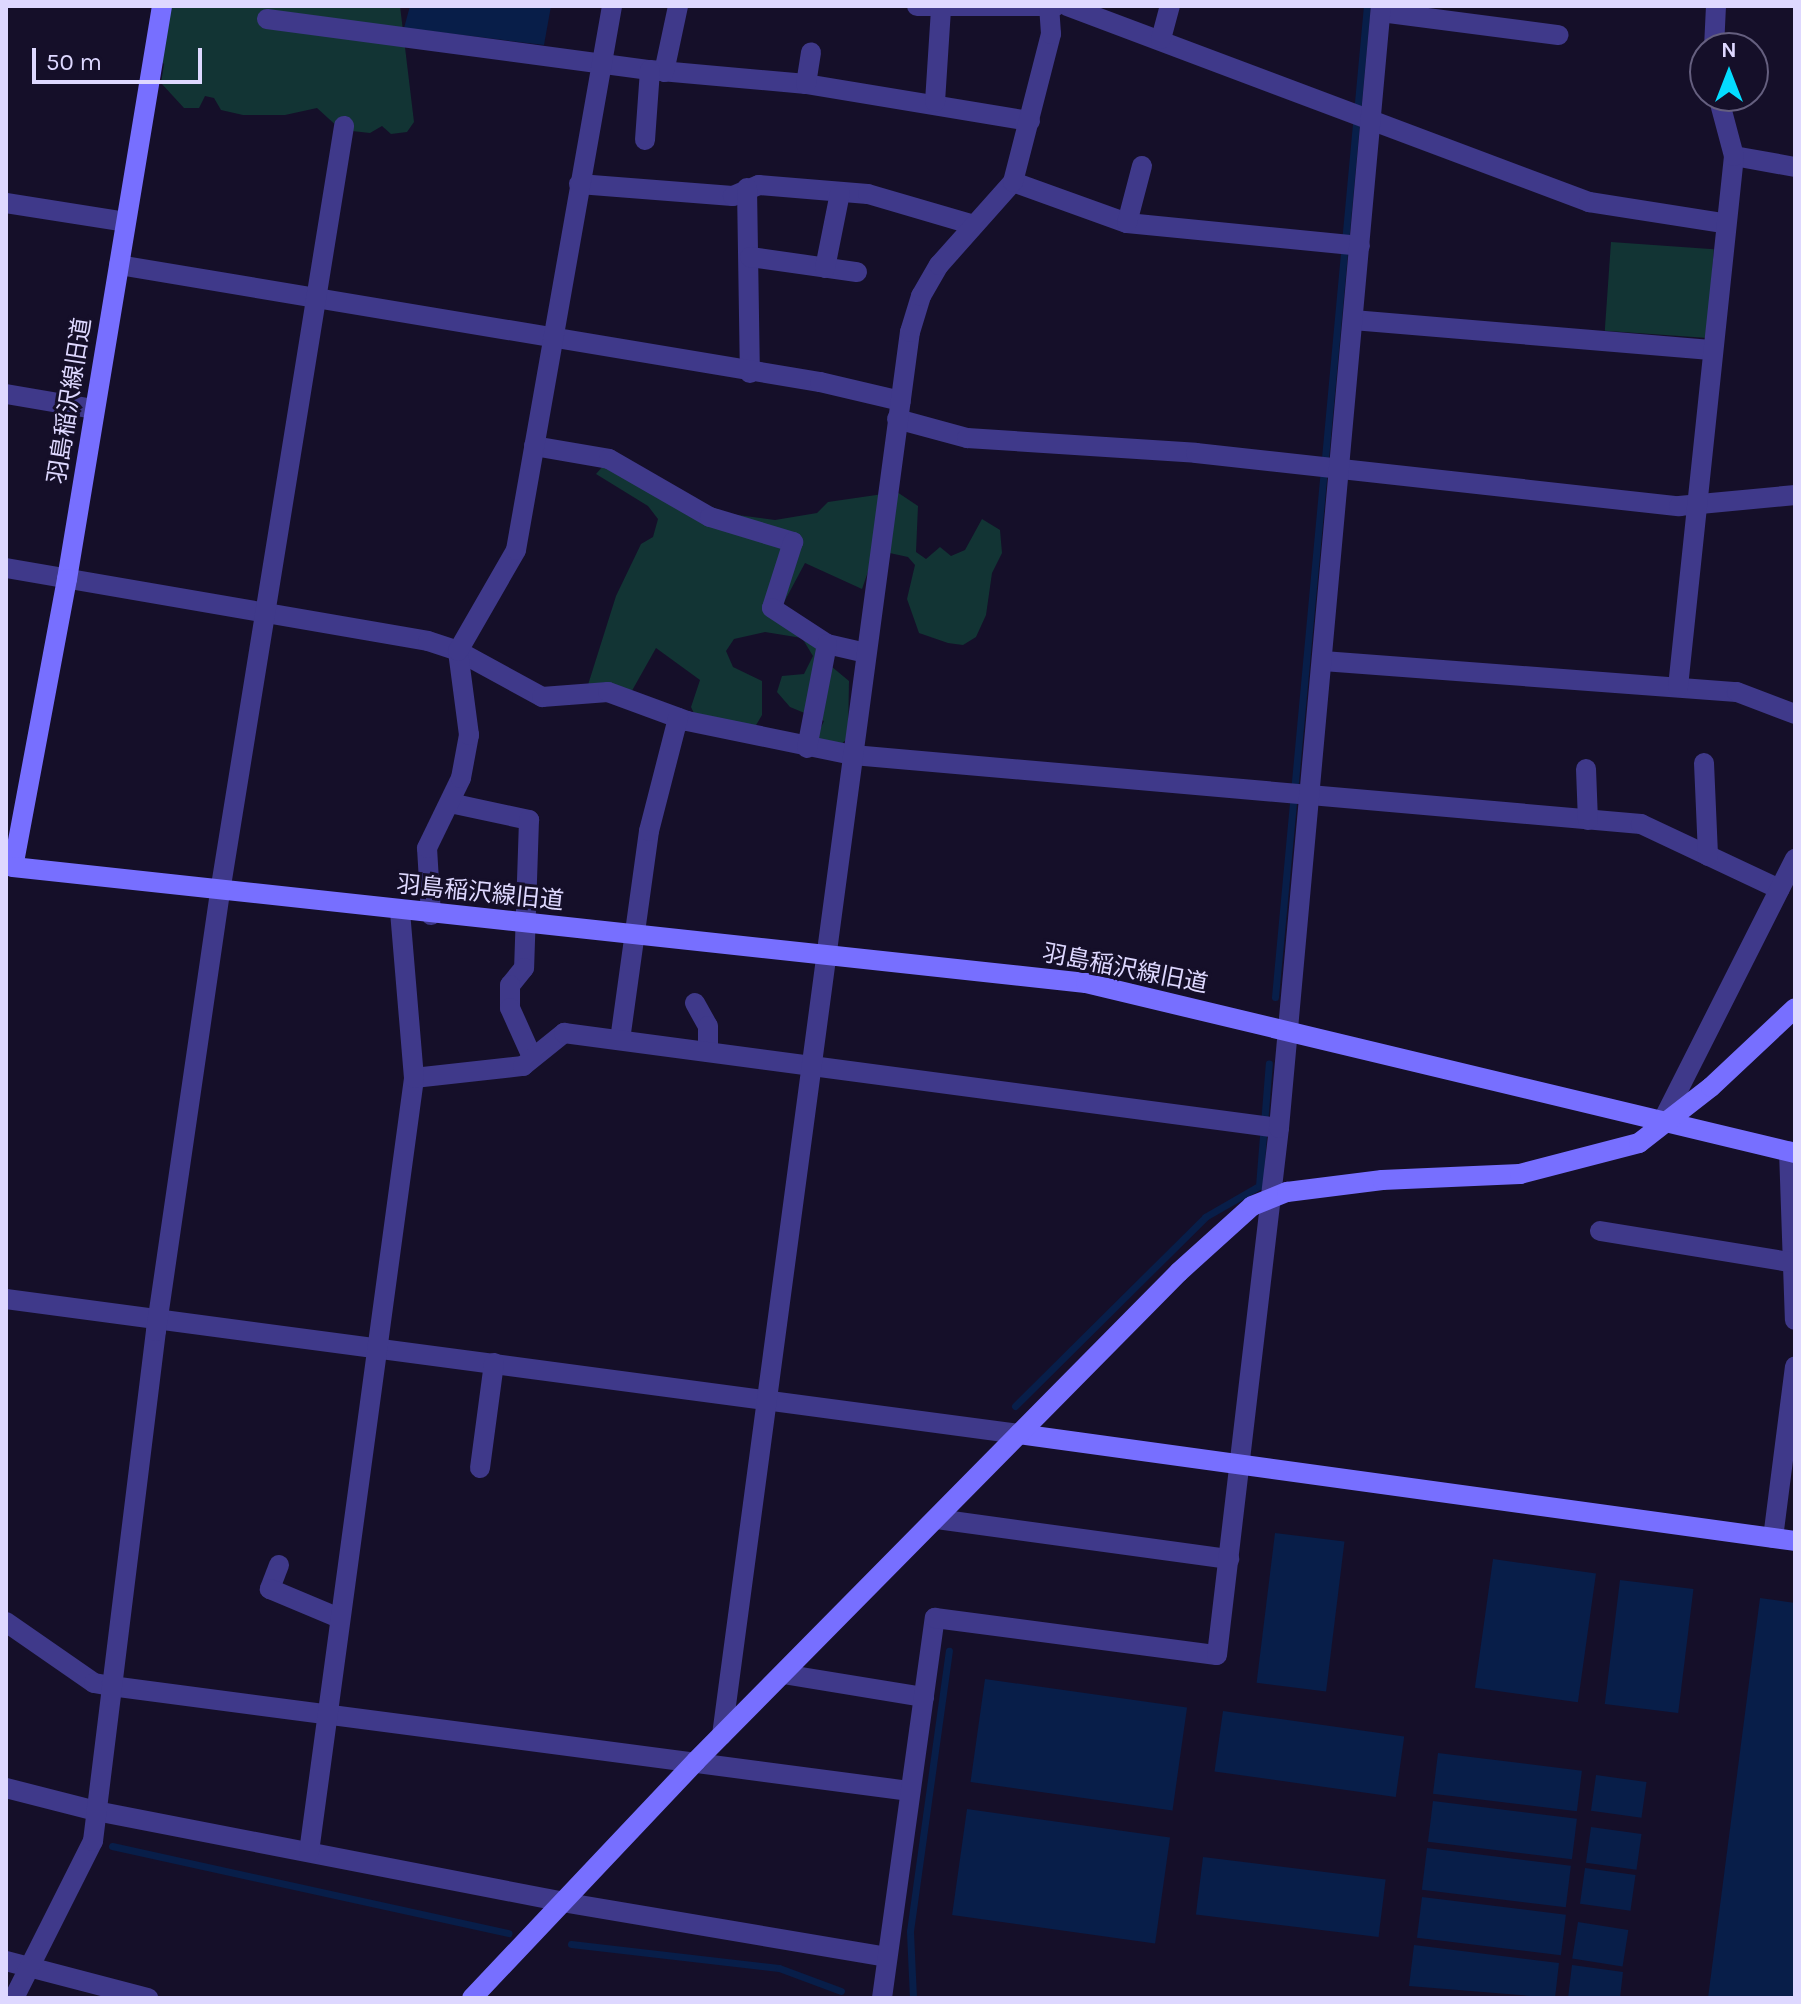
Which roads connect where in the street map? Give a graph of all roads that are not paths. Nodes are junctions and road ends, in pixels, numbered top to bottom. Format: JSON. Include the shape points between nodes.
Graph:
{"nodes":[{"id":1,"x":162,"y":6,"type":"edge"},
{"id":2,"x":612,"y":6,"type":"edge"},
{"id":3,"x":678,"y":6,"type":"edge"},
{"id":4,"x":917,"y":6,"type":"edge"},
{"id":5,"x":1056,"y":6,"type":"edge"},
{"id":6,"x":1170,"y":6,"type":"edge"},
{"id":7,"x":1716,"y":6,"type":"edge"},
{"id":8,"x":941,"y":9,"type":"junction"},
{"id":9,"x":1381,"y":9,"type":"edge"},
{"id":10,"x":267,"y":19,"type":"dead end"},
{"id":11,"x":1715,"y":32,"type":"edge"},
{"id":12,"x":1559,"y":35,"type":"dead end"},
{"id":13,"x":1161,"y":39,"type":"junction"},
{"id":14,"x":811,"y":52,"type":"dead end"},
{"id":15,"x":603,"y":63,"type":"junction"},
{"id":16,"x":657,"y":71,"type":"junction"},
{"id":17,"x":806,"y":84,"type":"junction"},
{"id":18,"x":935,"y":102,"type":"junction"},
{"id":19,"x":1722,"y":112,"type":"edge"},
{"id":20,"x":1371,"y":120,"type":"junction"},
{"id":21,"x":1030,"y":121,"type":"junction"},
{"id":22,"x":344,"y":126,"type":"dead end"},
{"id":23,"x":645,"y":140,"type":"dead end"},
{"id":24,"x":1734,"y":156,"type":"junction"},
{"id":25,"x":1142,"y":166,"type":"dead end"},
{"id":26,"x":1795,"y":167,"type":"edge"},
{"id":27,"x":1013,"y":182,"type":"junction"},
{"id":28,"x":579,"y":184,"type":"junction"},
{"id":29,"x":747,"y":188,"type":"junction"},
{"id":30,"x":840,"y":193,"type":"junction"},
{"id":31,"x":6,"y":203,"type":"edge"},
{"id":32,"x":126,"y":222,"type":"junction"},
{"id":33,"x":1127,"y":223,"type":"junction"},
{"id":34,"x":1723,"y":223,"type":"junction"},
{"id":35,"x":974,"y":225,"type":"junction"},
{"id":36,"x":1360,"y":246,"type":"junction"},
{"id":37,"x":750,"y":257,"type":"junction"},
{"id":38,"x":119,"y":265,"type":"junction"},
{"id":39,"x":825,"y":268,"type":"junction"},
{"id":40,"x":857,"y":272,"type":"dead end"},
{"id":41,"x":318,"y":299,"type":"junction"},
{"id":42,"x":1353,"y":320,"type":"junction"},
{"id":43,"x":553,"y":339,"type":"junction"},
{"id":44,"x":1711,"y":350,"type":"junction"},
{"id":45,"x":750,"y":373,"type":"junction"},
{"id":46,"x":6,"y":394,"type":"edge"},
{"id":47,"x":94,"y":409,"type":"junction"},
{"id":48,"x":899,"y":410,"type":"junction"},
{"id":49,"x":534,"y":446,"type":"junction"},
{"id":50,"x":1339,"y":469,"type":"junction"},
{"id":51,"x":1795,"y":495,"type":"edge"},
{"id":52,"x":1697,"y":503,"type":"junction"},
{"id":53,"x":6,"y":568,"type":"edge"},
{"id":54,"x":67,"y":579,"type":"junction"},
{"id":55,"x":265,"y":612,"type":"junction"},
{"id":56,"x":827,"y":644,"type":"junction"},
{"id":57,"x":458,"y":651,"type":"junction"},
{"id":58,"x":865,"y":653,"type":"junction"},
{"id":59,"x":1323,"y":661,"type":"junction"},
{"id":60,"x":1678,"y":687,"type":"junction"},
{"id":61,"x":1795,"y":714,"type":"edge"},
{"id":62,"x":678,"y":718,"type":"junction"},
{"id":63,"x":807,"y":748,"type":"junction"},
{"id":64,"x":853,"y":755,"type":"junction"},
{"id":65,"x":1704,"y":763,"type":"dead end"},
{"id":66,"x":1586,"y":769,"type":"dead end"},
{"id":67,"x":1311,"y":794,"type":"junction"},
{"id":68,"x":450,"y":803,"type":"junction"},
{"id":69,"x":1588,"y":820,"type":"junction"},
{"id":70,"x":1708,"y":856,"type":"junction"},
{"id":71,"x":1795,"y":859,"type":"edge"},
{"id":72,"x":8,"y":867,"type":"edge"},
{"id":73,"x":1779,"y":889,"type":"junction"},
{"id":74,"x":220,"y":892,"type":"junction"},
{"id":75,"x":400,"y":911,"type":"junction"},
{"id":76,"x":431,"y":915,"type":"junction"},
{"id":77,"x":527,"y":924,"type":"junction"},
{"id":78,"x":635,"y":936,"type":"junction"},
{"id":79,"x":829,"y":954,"type":"junction"},
{"id":80,"x":695,"y":1003,"type":"dead end"},
{"id":81,"x":1795,"y":1008,"type":"edge"},
{"id":82,"x":1288,"y":1030,"type":"junction"},
{"id":83,"x":620,"y":1040,"type":"junction"},
{"id":84,"x":708,"y":1052,"type":"junction"},
{"id":85,"x":532,"y":1057,"type":"junction"},
{"id":86,"x":814,"y":1065,"type":"junction"},
{"id":87,"x":414,"y":1078,"type":"junction"},
{"id":88,"x":1662,"y":1122,"type":"junction"},
{"id":89,"x":1279,"y":1128,"type":"junction"},
{"id":90,"x":1792,"y":1152,"type":"edge"},
{"id":91,"x":1272,"y":1198,"type":"junction"},
{"id":92,"x":1600,"y":1231,"type":"dead end"},
{"id":93,"x":1789,"y":1262,"type":"junction"},
{"id":94,"x":6,"y":1299,"type":"edge"},
{"id":95,"x":160,"y":1318,"type":"junction"},
{"id":96,"x":1795,"y":1320,"type":"edge"},
{"id":97,"x":375,"y":1346,"type":"junction"},
{"id":98,"x":494,"y":1363,"type":"junction"},
{"id":99,"x":1795,"y":1366,"type":"edge"},
{"id":100,"x":768,"y":1400,"type":"junction"},
{"id":101,"x":1019,"y":1434,"type":"junction"},
{"id":102,"x":480,"y":1468,"type":"dead end"},
{"id":103,"x":1240,"y":1468,"type":"junction"},
{"id":104,"x":937,"y":1519,"type":"junction"},
{"id":105,"x":1773,"y":1538,"type":"junction"},
{"id":106,"x":1795,"y":1541,"type":"edge"},
{"id":107,"x":1229,"y":1559,"type":"junction"},
{"id":108,"x":279,"y":1565,"type":"dead end"},
{"id":109,"x":339,"y":1618,"type":"junction"},
{"id":110,"x":6,"y":1622,"type":"edge"},
{"id":111,"x":783,"y":1674,"type":"junction"},
{"id":112,"x":111,"y":1686,"type":"junction"},
{"id":113,"x":924,"y":1697,"type":"junction"},
{"id":114,"x":327,"y":1712,"type":"junction"},
{"id":115,"x":722,"y":1735,"type":"junction"},
{"id":116,"x":696,"y":1761,"type":"junction"},
{"id":117,"x":6,"y":1788,"type":"edge"},
{"id":118,"x":910,"y":1791,"type":"junction"},
{"id":119,"x":96,"y":1811,"type":"junction"},
{"id":120,"x":309,"y":1852,"type":"junction"},
{"id":121,"x":562,"y":1902,"type":"junction"},
{"id":122,"x":886,"y":1957,"type":"junction"},
{"id":123,"x":6,"y":1961,"type":"edge"},
{"id":124,"x":30,"y":1967,"type":"junction"},
{"id":125,"x":14,"y":1998,"type":"edge"},
{"id":126,"x":148,"y":1998,"type":"edge"},
{"id":127,"x":472,"y":1998,"type":"edge"},
{"id":128,"x":882,"y":1998,"type":"edge"}],
"edges":[{"from":1,"to":32,"type":"street","name":"羽島稲沢線旧道"},
{"from":2,"to":15,"type":"street"},
{"from":3,"to":16,"type":"street"},
{"from":4,"to":8,"type":"street"},
{"from":5,"to":8,"type":"street"},
{"from":5,"to":13,"type":"street"},
{"from":5,"to":21,"type":"street"},
{"from":6,"to":13,"type":"street"},
{"from":7,"to":11,"type":"street"},
{"from":8,"to":18,"type":"street"},
{"from":9,"to":12,"type":"street"},
{"from":9,"to":20,"type":"street"},
{"from":10,"to":15,"type":"street"},
{"from":13,"to":20,"type":"street"},
{"from":14,"to":17,"type":"street"},
{"from":15,"to":16,"type":"street"},
{"from":15,"to":28,"type":"street"},
{"from":16,"to":17,"type":"street"},
{"from":16,"to":23,"type":"street"},
{"from":17,"to":18,"type":"street"},
{"from":18,"to":21,"type":"street"},
{"from":19,"to":24,"type":"street"},
{"from":20,"to":34,"type":"street","via":[[1589,202]]},
{"from":20,"to":36,"type":"street"},
{"from":21,"to":27,"type":"street"},
{"from":22,"to":41,"type":"street"},
{"from":24,"to":26,"type":"street"},
{"from":24,"to":34,"type":"street"},
{"from":25,"to":33,"type":"street"},
{"from":27,"to":33,"type":"street"},
{"from":27,"to":35,"type":"street"},
{"from":28,"to":29,"type":"street","via":[[733,196]]},
{"from":28,"to":43,"type":"street"},
{"from":29,"to":30,"type":"street"},
{"from":29,"to":37,"type":"street"},
{"from":30,"to":35,"type":"street","via":[[868,194]]},
{"from":30,"to":39,"type":"street"},
{"from":31,"to":32,"type":"street"},
{"from":32,"to":38,"type":"street","name":"羽島稲沢線旧道"},
{"from":33,"to":36,"type":"street"},
{"from":34,"to":44,"type":"street"},
{"from":35,"to":48,"type":"street","via":[[921,296]]},
{"from":36,"to":42,"type":"street"},
{"from":37,"to":39,"type":"street"},
{"from":37,"to":45,"type":"street"},
{"from":38,"to":41,"type":"street"},
{"from":38,"to":47,"type":"street","name":"羽島稲沢線旧道"},
{"from":39,"to":40,"type":"street"},
{"from":41,"to":43,"type":"street"},
{"from":41,"to":55,"type":"street"},
{"from":42,"to":44,"type":"street"},
{"from":42,"to":50,"type":"street"},
{"from":43,"to":45,"type":"street"},
{"from":43,"to":49,"type":"street"},
{"from":44,"to":52,"type":"street"},
{"from":45,"to":48,"type":"street","via":[[820,382]]},
{"from":46,"to":47,"type":"street"},
{"from":47,"to":54,"type":"street","name":"羽島稲沢線旧道"},
{"from":48,"to":50,"type":"street","via":[[967,438]]},
{"from":48,"to":58,"type":"street"},
{"from":49,"to":56,"type":"street","via":[[609,459],[710,517],[793,542],[772,608]]},
{"from":49,"to":57,"type":"street","via":[[516,550]]},
{"from":50,"to":52,"type":"street","via":[[1679,506]]},
{"from":50,"to":59,"type":"street"},
{"from":51,"to":52,"type":"street"},
{"from":52,"to":60,"type":"street"},
{"from":53,"to":54,"type":"street"},
{"from":54,"to":55,"type":"street"},
{"from":54,"to":72,"type":"street","name":"羽島稲沢線旧道"},
{"from":55,"to":57,"type":"street","via":[[380,630]]},
{"from":55,"to":74,"type":"street"},
{"from":56,"to":58,"type":"street"},
{"from":56,"to":63,"type":"street"},
{"from":57,"to":62,"type":"street","via":[[542,697],[608,692]]},
{"from":57,"to":68,"type":"street","via":[[469,735]]},
{"from":58,"to":64,"type":"street"},
{"from":59,"to":60,"type":"street"},
{"from":59,"to":67,"type":"street"},
{"from":60,"to":61,"type":"street","via":[[1737,692]]},
{"from":62,"to":63,"type":"street"},
{"from":62,"to":78,"type":"street","via":[[649,831]]},
{"from":63,"to":64,"type":"street"},
{"from":64,"to":67,"type":"street"},
{"from":64,"to":79,"type":"street"},
{"from":65,"to":70,"type":"street"},
{"from":66,"to":69,"type":"street"},
{"from":67,"to":69,"type":"street"},
{"from":67,"to":82,"type":"street"},
{"from":68,"to":76,"type":"street","via":[[427,848]]},
{"from":68,"to":77,"type":"street","via":[[529,820]]},
{"from":69,"to":70,"type":"street","via":[[1641,824]]},
{"from":70,"to":73,"type":"street"},
{"from":71,"to":73,"type":"street"},
{"from":72,"to":74,"type":"street","name":"羽島稲沢線旧道"},
{"from":73,"to":88,"type":"street"},
{"from":74,"to":75,"type":"street","name":"羽島稲沢線旧道"},
{"from":74,"to":95,"type":"street"},
{"from":75,"to":76,"type":"street","name":"羽島稲沢線旧道"},
{"from":75,"to":87,"type":"street"},
{"from":76,"to":77,"type":"street","name":"羽島稲沢線旧道"},
{"from":77,"to":78,"type":"street","name":"羽島稲沢線旧道"},
{"from":77,"to":85,"type":"street","via":[[524,968],[510,985],[510,1008]]},
{"from":78,"to":79,"type":"street","name":"羽島稲沢線旧道"},
{"from":78,"to":83,"type":"street"},
{"from":79,"to":82,"type":"street","name":"羽島稲沢線旧道","via":[[1086,983]]},
{"from":79,"to":86,"type":"street"},
{"from":80,"to":84,"type":"street","via":[[708,1026]]},
{"from":81,"to":88,"type":"street","via":[[1711,1087]]},
{"from":82,"to":88,"type":"street","name":"羽島稲沢線旧道"},
{"from":82,"to":89,"type":"street"},
{"from":83,"to":84,"type":"street"},
{"from":83,"to":85,"type":"street","via":[[564,1033]]},
{"from":84,"to":86,"type":"street"},
{"from":85,"to":87,"type":"street","via":[[523,1066]]},
{"from":86,"to":89,"type":"street"},
{"from":86,"to":100,"type":"street"},
{"from":87,"to":97,"type":"street"},
{"from":88,"to":90,"type":"street","name":"羽島稲沢線旧道"},
{"from":88,"to":91,"type":"street","via":[[1639,1143],[1520,1174],[1382,1180]]},
{"from":89,"to":91,"type":"street"},
{"from":90,"to":93,"type":"street"},
{"from":91,"to":101,"type":"street","via":[[1252,1206],[1179,1272]]},
{"from":91,"to":103,"type":"street"},
{"from":92,"to":93,"type":"street"},
{"from":93,"to":96,"type":"street"},
{"from":94,"to":95,"type":"street"},
{"from":95,"to":97,"type":"street"},
{"from":95,"to":112,"type":"street"},
{"from":97,"to":98,"type":"street"},
{"from":97,"to":109,"type":"street"},
{"from":98,"to":100,"type":"street"},
{"from":98,"to":102,"type":"street"},
{"from":99,"to":105,"type":"street"},
{"from":100,"to":101,"type":"street"},
{"from":100,"to":115,"type":"street"},
{"from":101,"to":103,"type":"street"},
{"from":101,"to":104,"type":"street"},
{"from":103,"to":105,"type":"street"},
{"from":103,"to":107,"type":"street"},
{"from":104,"to":107,"type":"street"},
{"from":104,"to":111,"type":"street"},
{"from":105,"to":106,"type":"street"},
{"from":107,"to":113,"type":"street","via":[[1217,1655],[935,1618]]},
{"from":108,"to":109,"type":"street","via":[[270,1589]]},
{"from":109,"to":114,"type":"street"},
{"from":110,"to":112,"type":"street","via":[[94,1683]]},
{"from":111,"to":113,"type":"street"},
{"from":111,"to":115,"type":"street"},
{"from":112,"to":114,"type":"street"},
{"from":112,"to":119,"type":"street"},
{"from":113,"to":118,"type":"street"},
{"from":114,"to":116,"type":"street"},
{"from":114,"to":120,"type":"street"},
{"from":115,"to":116,"type":"street"},
{"from":116,"to":118,"type":"street"},
{"from":116,"to":121,"type":"street"},
{"from":117,"to":119,"type":"street"},
{"from":118,"to":122,"type":"street"},
{"from":119,"to":120,"type":"street"},
{"from":119,"to":124,"type":"street","via":[[93,1841]]},
{"from":120,"to":121,"type":"street"},
{"from":121,"to":122,"type":"street"},
{"from":121,"to":127,"type":"street"},
{"from":122,"to":128,"type":"street"},
{"from":123,"to":124,"type":"street"},
{"from":124,"to":125,"type":"street"},
{"from":124,"to":126,"type":"street"}]}
